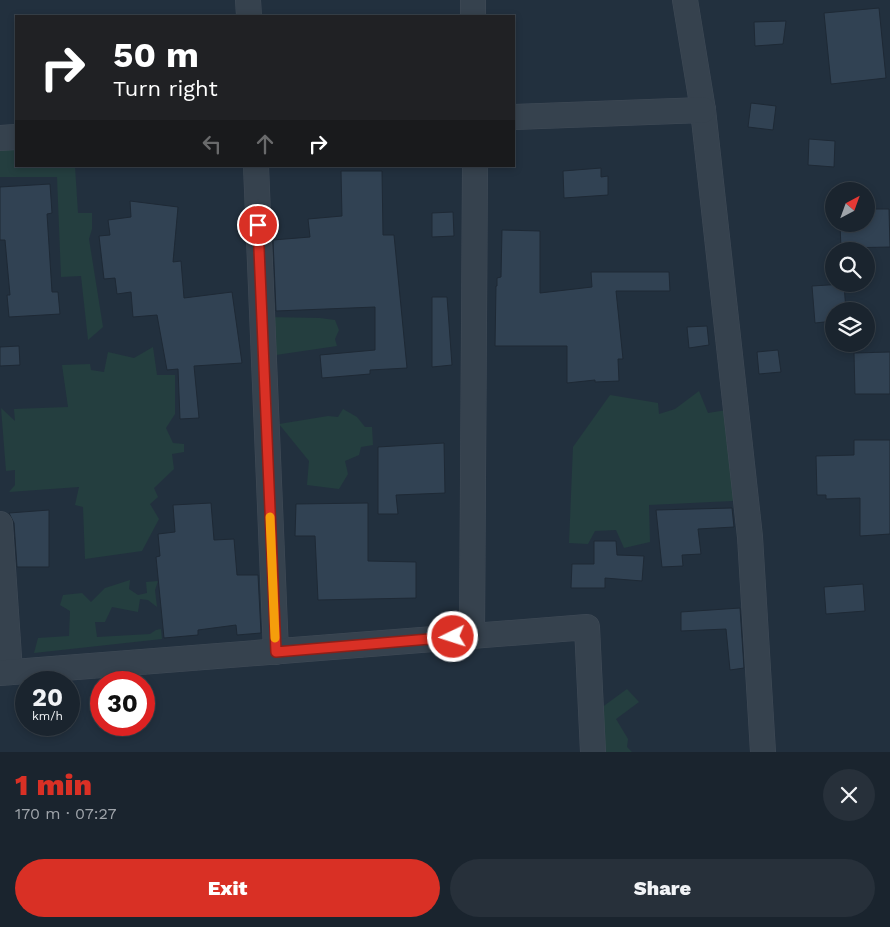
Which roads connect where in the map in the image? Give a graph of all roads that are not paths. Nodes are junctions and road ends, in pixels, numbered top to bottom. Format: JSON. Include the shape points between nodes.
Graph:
{"nodes":[{"id":1,"x":248,"y":0,"type":"edge"},
{"id":2,"x":473,"y":0,"type":"edge"},
{"id":3,"x":685,"y":0,"type":"edge"},
{"id":4,"x":249,"y":15,"type":"edge"},
{"id":5,"x":473,"y":15,"type":"edge"},
{"id":6,"x":703,"y":110,"type":"junction"},
{"id":7,"x":515,"y":117,"type":"edge"},
{"id":8,"x":15,"y":137,"type":"edge"},
{"id":9,"x":0,"y":138,"type":"edge"},
{"id":10,"x":256,"y":167,"type":"edge"},
{"id":11,"x":475,"y":167,"type":"edge"},
{"id":12,"x":0,"y":524,"type":"edge"},
{"id":13,"x":472,"y":636,"type":"junction"},
{"id":14,"x":276,"y":652,"type":"junction"},
{"id":15,"x":5,"y":673,"type":"edge"},
{"id":16,"x":593,"y":752,"type":"edge"},
{"id":17,"x":763,"y":752,"type":"edge"}],
"edges":[{"from":1,"to":4,"type":"street"},
{"from":2,"to":5,"type":"street"},
{"from":3,"to":6,"type":"street"},
{"from":6,"to":7,"type":"street"},
{"from":6,"to":17,"type":"street","via":[[750,537]]},
{"from":8,"to":9,"type":"street"},
{"from":10,"to":14,"type":"street"},
{"from":11,"to":13,"type":"street"},
{"from":12,"to":15,"type":"street"},
{"from":13,"to":14,"type":"street"},
{"from":13,"to":16,"type":"street","via":[[587,626]]},
{"from":14,"to":15,"type":"street"}]}
